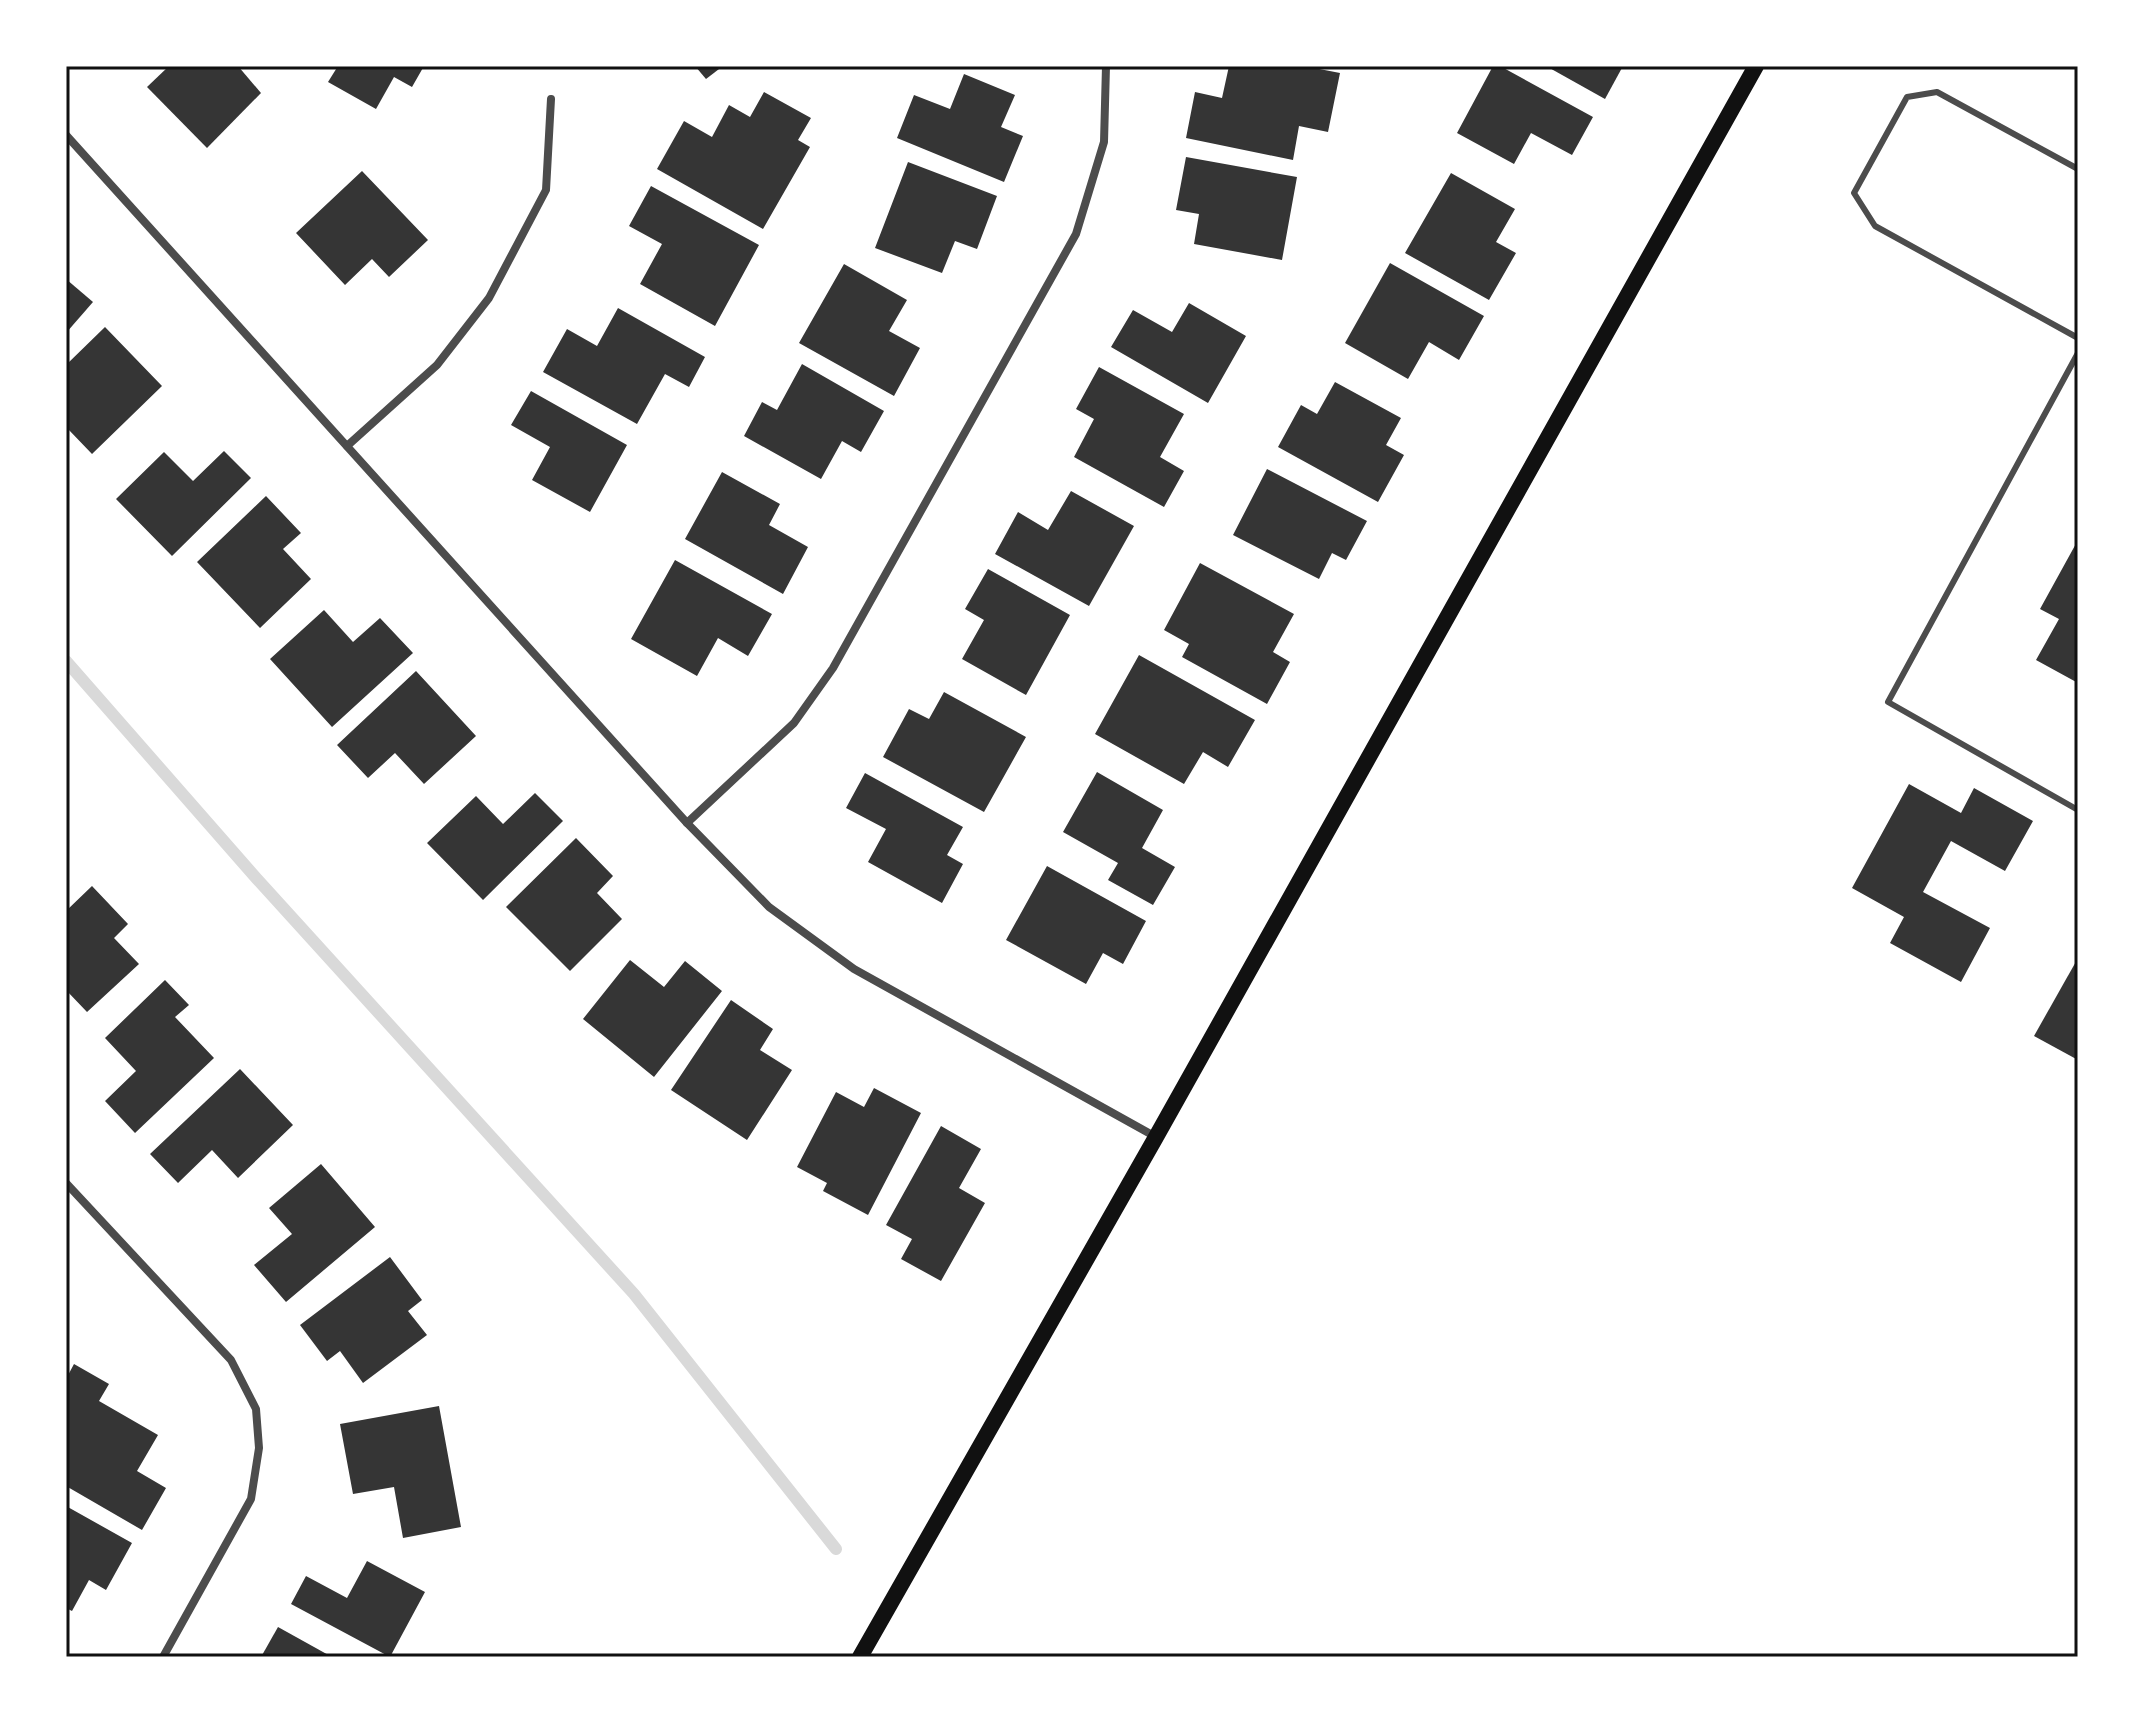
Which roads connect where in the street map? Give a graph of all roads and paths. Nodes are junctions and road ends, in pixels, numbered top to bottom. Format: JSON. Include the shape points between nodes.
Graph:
{"nodes":[{"id":1,"x":1106,"y":66,"type":"edge"},
{"id":2,"x":1756,"y":66,"type":"edge"},
{"id":3,"x":551,"y":99,"type":"dead end"},
{"id":4,"x":66,"y":135,"type":"edge"},
{"id":5,"x":2078,"y":169,"type":"edge"},
{"id":6,"x":2078,"y":338,"type":"edge"},
{"id":7,"x":2078,"y":353,"type":"edge"},
{"id":8,"x":347,"y":446,"type":"junction"},
{"id":9,"x":2078,"y":810,"type":"edge"},
{"id":10,"x":687,"y":823,"type":"junction"},
{"id":11,"x":1156,"y":1137,"type":"junction"},
{"id":12,"x":66,"y":1183,"type":"edge"},
{"id":13,"x":163,"y":1657,"type":"edge"},
{"id":14,"x":860,"y":1657,"type":"edge"}],
"edges":[{"from":1,"to":10,"type":"street","via":[[1104,142],[1076,234],[833,668],[794,723]]},
{"from":2,"to":11,"type":"main road"},
{"from":3,"to":8,"type":"street","via":[[546,190],[489,298],[437,365]]},
{"from":4,"to":8,"type":"street"},
{"from":5,"to":6,"type":"lane","via":[[1937,92],[1907,97],[1854,193],[1875,226]]},
{"from":7,"to":9,"type":"lane","via":[[1888,702]]},
{"from":8,"to":10,"type":"street"},
{"from":10,"to":11,"type":"street","via":[[769,907],[854,969]]},
{"from":11,"to":14,"type":"main road"},
{"from":12,"to":13,"type":"street","via":[[231,1360],[256,1409],[259,1448],[251,1499]]}]}
